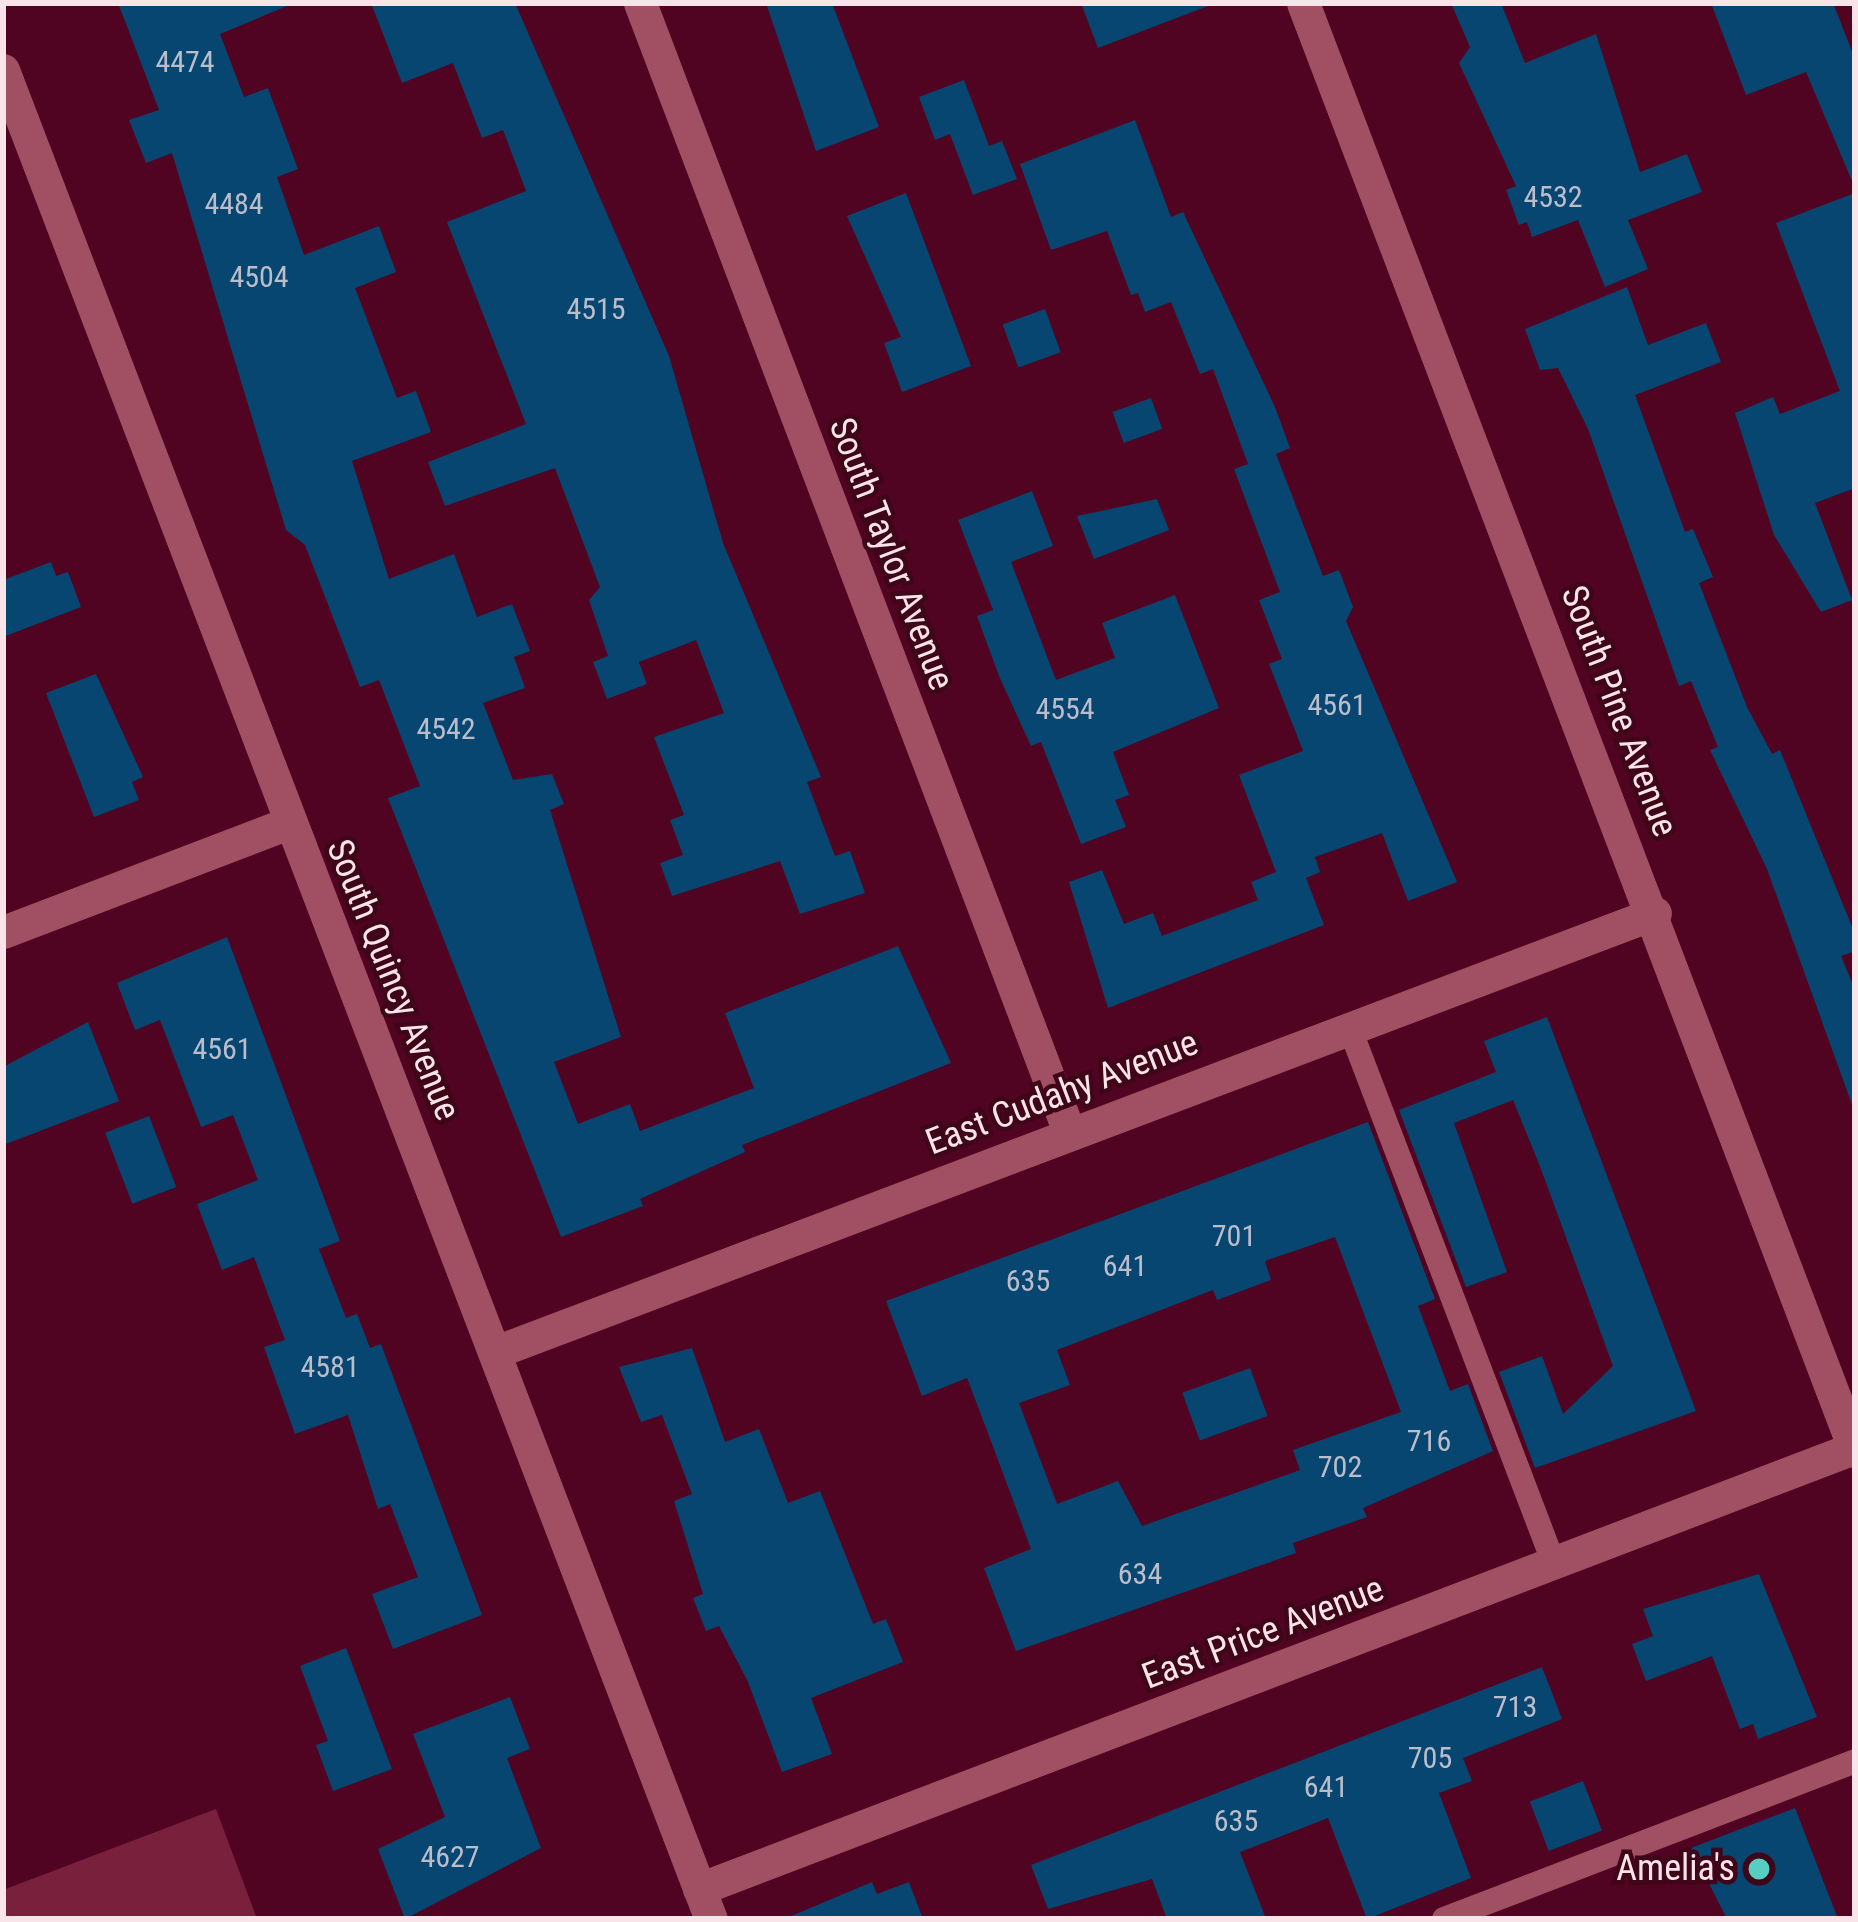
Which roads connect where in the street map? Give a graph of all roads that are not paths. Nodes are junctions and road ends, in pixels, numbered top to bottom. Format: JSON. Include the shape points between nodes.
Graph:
{"nodes":[{"id":1,"x":640,"y":3,"type":"edge"},
{"id":2,"x":1303,"y":3,"type":"edge"},
{"id":3,"x":3,"y":70,"type":"edge"},
{"id":4,"x":289,"y":823,"type":"junction"},
{"id":5,"x":1655,"y":913,"type":"junction"},
{"id":6,"x":3,"y":932,"type":"edge"},
{"id":7,"x":1349,"y":1026,"type":"junction"},
{"id":8,"x":1069,"y":1132,"type":"junction"},
{"id":9,"x":497,"y":1351,"type":"junction"},
{"id":10,"x":1854,"y":1449,"type":"edge"},
{"id":11,"x":1554,"y":1564,"type":"junction"},
{"id":12,"x":1855,"y":1761,"type":"edge"},
{"id":13,"x":705,"y":1904,"type":"edge"},
{"id":14,"x":1444,"y":1919,"type":"edge"}],
"edges":[{"from":1,"to":8,"type":"street","name":"South Taylor Avenue"},
{"from":2,"to":5,"type":"street","name":"South Pine Avenue"},
{"from":3,"to":4,"type":"street","name":"South Quincy Avenue"},
{"from":4,"to":6,"type":"street"},
{"from":4,"to":9,"type":"street","name":"South Quincy Avenue"},
{"from":5,"to":7,"type":"street","name":"East Cudahy Avenue"},
{"from":5,"to":10,"type":"street","name":"South Pine Avenue"},
{"from":7,"to":8,"type":"street","name":"East Cudahy Avenue"},
{"from":7,"to":11,"type":"lane"},
{"from":8,"to":9,"type":"street","name":"East Cudahy Avenue"},
{"from":9,"to":13,"type":"street","name":"South Quincy Avenue"},
{"from":10,"to":11,"type":"street","name":"East Price Avenue"},
{"from":11,"to":13,"type":"street","name":"East Price Avenue"},
{"from":12,"to":14,"type":"lane"}]}
